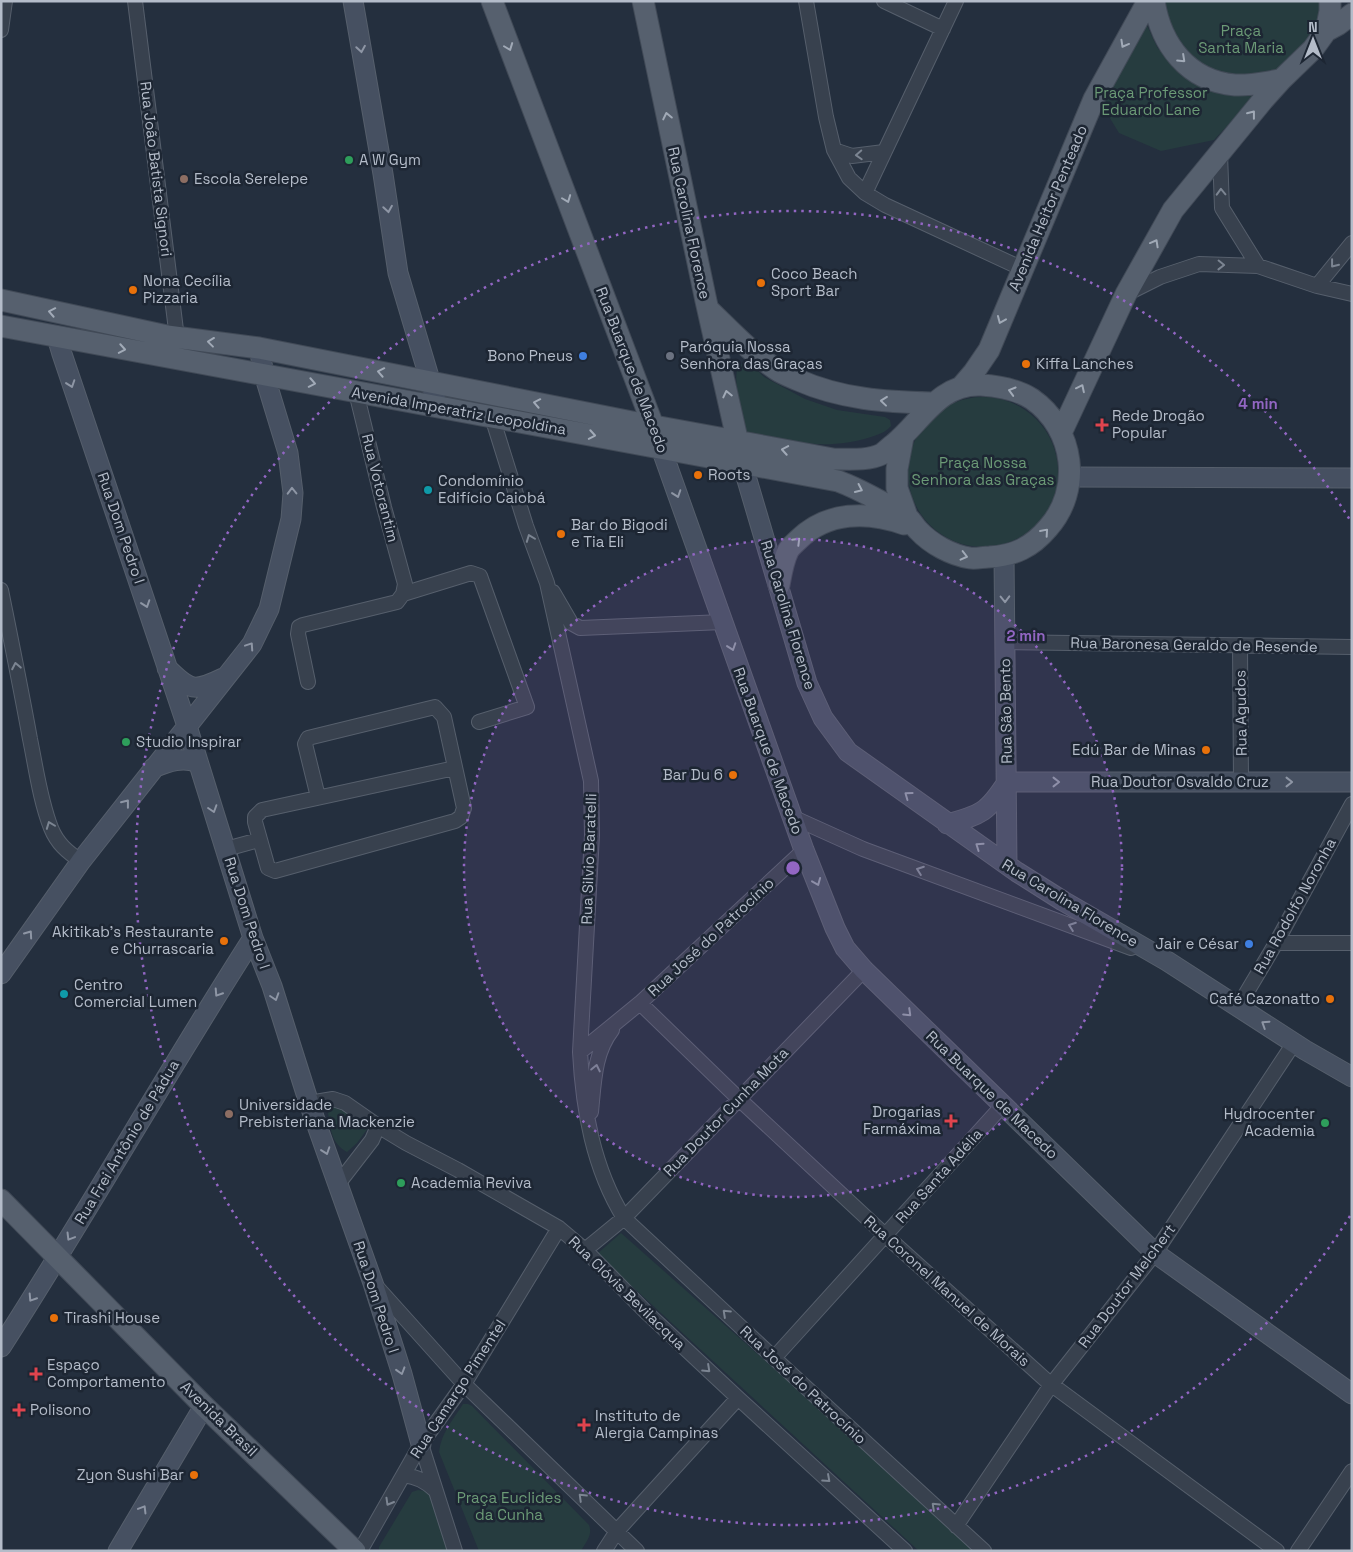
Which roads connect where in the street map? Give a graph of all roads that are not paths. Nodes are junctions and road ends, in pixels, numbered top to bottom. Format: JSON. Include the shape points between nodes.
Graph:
{"nodes":[{"id":1,"x":5,"y":1,"type":"edge"},
{"id":2,"x":135,"y":1,"type":"edge"},
{"id":3,"x":353,"y":1,"type":"edge"},
{"id":4,"x":492,"y":1,"type":"edge"},
{"id":5,"x":643,"y":1,"type":"edge"},
{"id":6,"x":806,"y":1,"type":"edge"},
{"id":7,"x":884,"y":1,"type":"edge"},
{"id":8,"x":956,"y":1,"type":"edge"},
{"id":9,"x":1148,"y":1,"type":"edge"},
{"id":10,"x":1154,"y":1,"type":"edge"},
{"id":11,"x":1330,"y":1,"type":"edge"},
{"id":12,"x":1352,"y":14,"type":"edge"},
{"id":13,"x":943,"y":29,"type":"junction"},
{"id":14,"x":1,"y":30,"type":"edge"},
{"id":15,"x":1326,"y":31,"type":"junction"},
{"id":16,"x":1281,"y":80,"type":"junction"},
{"id":17,"x":834,"y":150,"type":"junction"},
{"id":18,"x":884,"y":152,"type":"junction"},
{"id":19,"x":1220,"y":154,"type":"junction"},
{"id":20,"x":865,"y":193,"type":"junction"},
{"id":21,"x":1352,"y":242,"type":"edge"},
{"id":22,"x":1258,"y":266,"type":"junction"},
{"id":23,"x":1023,"y":269,"type":"junction"},
{"id":24,"x":1317,"y":286,"type":"junction"},
{"id":25,"x":1126,"y":294,"type":"junction"},
{"id":26,"x":1352,"y":294,"type":"edge"},
{"id":27,"x":1,"y":300,"type":"edge"},
{"id":28,"x":708,"y":309,"type":"junction"},
{"id":29,"x":84,"y":318,"type":"junction"},
{"id":30,"x":1,"y":326,"type":"edge"},
{"id":31,"x":57,"y":337,"type":"junction"},
{"id":32,"x":177,"y":338,"type":"junction"},
{"id":33,"x":260,"y":348,"type":"junction"},
{"id":34,"x":264,"y":374,"type":"junction"},
{"id":35,"x":429,"y":381,"type":"junction"},
{"id":36,"x":962,"y":386,"type":"junction"},
{"id":37,"x":356,"y":392,"type":"junction"},
{"id":38,"x":932,"y":403,"type":"junction"},
{"id":39,"x":438,"y":407,"type":"junction"},
{"id":40,"x":492,"y":417,"type":"junction"},
{"id":41,"x":654,"y":426,"type":"junction"},
{"id":42,"x":1061,"y":433,"type":"junction"},
{"id":43,"x":903,"y":437,"type":"junction"},
{"id":44,"x":737,"y":441,"type":"junction"},
{"id":45,"x":661,"y":448,"type":"junction"},
{"id":46,"x":742,"y":462,"type":"junction"},
{"id":47,"x":1070,"y":477,"type":"junction"},
{"id":48,"x":1352,"y":478,"type":"edge"},
{"id":49,"x":913,"y":524,"type":"junction"},
{"id":50,"x":1004,"y":556,"type":"junction"},
{"id":51,"x":548,"y":583,"type":"junction"},
{"id":52,"x":779,"y":585,"type":"junction"},
{"id":53,"x":404,"y":589,"type":"junction"},
{"id":54,"x":1,"y":590,"type":"edge"},
{"id":55,"x":723,"y":622,"type":"junction"},
{"id":56,"x":1005,"y":642,"type":"junction"},
{"id":57,"x":1240,"y":645,"type":"junction"},
{"id":58,"x":1352,"y":647,"type":"edge"},
{"id":59,"x":166,"y":667,"type":"junction"},
{"id":60,"x":227,"y":676,"type":"junction"},
{"id":61,"x":308,"y":682,"type":"dead end"},
{"id":62,"x":479,"y":722,"type":"dead end"},
{"id":63,"x":187,"y":726,"type":"junction"},
{"id":64,"x":198,"y":763,"type":"junction"},
{"id":65,"x":153,"y":768,"type":"junction"},
{"id":66,"x":455,"y":768,"type":"junction"},
{"id":67,"x":1007,"y":782,"type":"junction"},
{"id":68,"x":1241,"y":782,"type":"junction"},
{"id":69,"x":1352,"y":782,"type":"edge"},
{"id":70,"x":318,"y":797,"type":"junction"},
{"id":71,"x":1352,"y":804,"type":"edge"},
{"id":72,"x":792,"y":817,"type":"junction"},
{"id":73,"x":947,"y":824,"type":"junction"},
{"id":74,"x":260,"y":840,"type":"junction"},
{"id":75,"x":226,"y":849,"type":"junction"},
{"id":76,"x":804,"y":850,"type":"junction"},
{"id":77,"x":80,"y":861,"type":"junction"},
{"id":78,"x":1007,"y":865,"type":"junction"},
{"id":79,"x":253,"y":938,"type":"junction"},
{"id":80,"x":1276,"y":943,"type":"junction"},
{"id":81,"x":1352,"y":943,"type":"edge"},
{"id":82,"x":1167,"y":961,"type":"junction"},
{"id":83,"x":864,"y":970,"type":"junction"},
{"id":84,"x":1,"y":974,"type":"edge"},
{"id":85,"x":640,"y":1003,"type":"junction"},
{"id":86,"x":1238,"y":1007,"type":"junction"},
{"id":87,"x":617,"y":1023,"type":"junction"},
{"id":88,"x":1294,"y":1043,"type":"junction"},
{"id":89,"x":580,"y":1052,"type":"junction"},
{"id":90,"x":1352,"y":1077,"type":"edge"},
{"id":91,"x":739,"y":1099,"type":"junction"},
{"id":92,"x":309,"y":1103,"type":"junction"},
{"id":93,"x":1003,"y":1105,"type":"junction"},
{"id":94,"x":378,"y":1126,"type":"junction"},
{"id":95,"x":590,"y":1134,"type":"junction"},
{"id":96,"x":338,"y":1184,"type":"junction"},
{"id":97,"x":1,"y":1200,"type":"edge"},
{"id":98,"x":624,"y":1218,"type":"junction"},
{"id":99,"x":559,"y":1228,"type":"junction"},
{"id":100,"x":885,"y":1235,"type":"junction"},
{"id":101,"x":585,"y":1250,"type":"junction"},
{"id":102,"x":1155,"y":1252,"type":"junction"},
{"id":103,"x":58,"y":1257,"type":"junction"},
{"id":104,"x":373,"y":1283,"type":"junction"},
{"id":105,"x":1,"y":1347,"type":"edge"},
{"id":106,"x":774,"y":1358,"type":"junction"},
{"id":107,"x":464,"y":1384,"type":"junction"},
{"id":108,"x":1051,"y":1385,"type":"junction"},
{"id":109,"x":1352,"y":1394,"type":"edge"},
{"id":110,"x":738,"y":1398,"type":"junction"},
{"id":111,"x":204,"y":1406,"type":"junction"},
{"id":112,"x":421,"y":1444,"type":"junction"},
{"id":113,"x":1352,"y":1471,"type":"edge"},
{"id":114,"x":404,"y":1475,"type":"junction"},
{"id":115,"x":435,"y":1490,"type":"junction"},
{"id":116,"x":956,"y":1526,"type":"junction"},
{"id":117,"x":617,"y":1531,"type":"junction"},
{"id":118,"x":118,"y":1551,"type":"edge"},
{"id":119,"x":355,"y":1551,"type":"edge"},
{"id":120,"x":360,"y":1551,"type":"edge"},
{"id":121,"x":455,"y":1551,"type":"edge"},
{"id":122,"x":604,"y":1551,"type":"edge"},
{"id":123,"x":637,"y":1551,"type":"edge"},
{"id":124,"x":905,"y":1551,"type":"edge"},
{"id":125,"x":984,"y":1551,"type":"edge"},
{"id":126,"x":1277,"y":1551,"type":"edge"},
{"id":127,"x":1298,"y":1551,"type":"edge"}],
"edges":[{"from":1,"to":14,"type":"street"},
{"from":2,"to":32,"type":"street","name":"Rua João Batista Signori"},
{"from":3,"to":35,"type":"main road","one_way":true,"via":[[398,273]]},
{"from":4,"to":41,"type":"main road","name":"Rua Buarque de Macedo","one_way":true},
{"from":28,"to":5,"type":"main road","name":"Rua Carolina Florence","one_way":true},
{"from":6,"to":17,"type":"street"},
{"from":7,"to":13,"type":"street"},
{"from":8,"to":13,"type":"street"},
{"from":9,"to":23,"type":"main road","name":"Avenida Heitor Penteado","one_way":true,"via":[[1094,99]]},
{"from":10,"to":16,"type":"main road","one_way":true,"via":[[1156,19],[1165,39],[1194,71],[1236,85]]},
{"from":11,"to":15,"type":"main road"},
{"from":12,"to":15,"type":"main road"},
{"from":13,"to":18,"type":"street"},
{"from":15,"to":16,"type":"main road","via":[[1313,49]]},
{"from":19,"to":16,"type":"main road","one_way":true},
{"from":18,"to":17,"type":"street","one_way":true,"via":[[852,156]]},
{"from":17,"to":20,"type":"street","via":[[849,178]]},
{"from":18,"to":20,"type":"street"},
{"from":22,"to":19,"type":"street","one_way":true,"via":[[1222,208]]},
{"from":25,"to":19,"type":"main road","one_way":true,"via":[[1173,210]]},
{"from":20,"to":23,"type":"street"},
{"from":21,"to":24,"type":"street","one_way":true},
{"from":22,"to":24,"type":"street"},
{"from":25,"to":22,"type":"street","one_way":true,"via":[[1160,277],[1199,264]]},
{"from":23,"to":36,"type":"main road","name":"Avenida Heitor Penteado","one_way":true,"via":[[988,350]]},
{"from":24,"to":26,"type":"street"},
{"from":42,"to":25,"type":"main road","one_way":true},
{"from":29,"to":27,"type":"main road","name":"Avenida Imperatriz Leopoldina","one_way":true},
{"from":38,"to":28,"type":"main road","one_way":true,"via":[[849,397],[813,386],[778,371]]},
{"from":44,"to":28,"type":"main road","name":"Rua Carolina Florence","one_way":true},
{"from":29,"to":31,"type":"main road"},
{"from":29,"to":32,"type":"main road","name":"Avenida Imperatriz Leopoldina"},
{"from":30,"to":31,"type":"main road","name":"Avenida Imperatriz Leopoldina"},
{"from":31,"to":34,"type":"main road","name":"Avenida Imperatriz Leopoldina","one_way":true},
{"from":31,"to":59,"type":"main road","name":"Rua Dom Pedro I","one_way":true},
{"from":33,"to":32,"type":"main road","name":"Avenida Imperatriz Leopoldina","one_way":true},
{"from":33,"to":34,"type":"main road"},
{"from":35,"to":33,"type":"main road","name":"Avenida Imperatriz Leopoldina","one_way":true},
{"from":34,"to":37,"type":"main road","name":"Avenida Imperatriz Leopoldina","one_way":true},
{"from":60,"to":34,"type":"main road","one_way":true,"via":[[252,644],[269,608],[291,519],[292,472]]},
{"from":35,"to":39,"type":"main road"},
{"from":41,"to":35,"type":"main road","name":"Avenida Imperatriz Leopoldina","one_way":true},
{"from":36,"to":38,"type":"main road"},
{"from":42,"to":36,"type":"main road","one_way":true,"via":[[1046,411],[1031,399],[1014,391],[981,385]]},
{"from":37,"to":39,"type":"main road","name":"Avenida Imperatriz Leopoldina"},
{"from":37,"to":53,"type":"street","name":"Rua Votorantim"},
{"from":38,"to":43,"type":"main road"},
{"from":39,"to":40,"type":"main road","name":"Avenida Imperatriz Leopoldina"},
{"from":40,"to":45,"type":"main road","name":"Avenida Imperatriz Leopoldina","one_way":true},
{"from":51,"to":40,"type":"street","name":"Rua Silvio Baratelli","one_way":true,"via":[[526,526]]},
{"from":41,"to":44,"type":"main road","name":"Avenida Imperatriz Leopoldina"},
{"from":41,"to":45,"type":"main road","name":"Rua Buarque de Macedo"},
{"from":42,"to":47,"type":"main road","via":[[1068,452]]},
{"from":43,"to":44,"type":"main road","name":"Avenida Imperatriz Leopoldina","one_way":true,"via":[[882,454],[860,459],[833,459]]},
{"from":43,"to":49,"type":"main road","via":[[897,488]]},
{"from":44,"to":46,"type":"main road","name":"Rua Carolina Florence"},
{"from":45,"to":46,"type":"main road","name":"Avenida Imperatriz Leopoldina"},
{"from":45,"to":55,"type":"main road","name":"Rua Buarque de Macedo","one_way":true},
{"from":46,"to":49,"type":"main road","name":"Avenida Imperatriz Leopoldina","one_way":true,"via":[[838,481],[861,489]]},
{"from":46,"to":52,"type":"main road","name":"Rua Carolina Florence"},
{"from":47,"to":48,"type":"main road"},
{"from":50,"to":47,"type":"main road","one_way":true,"via":[[1023,550],[1051,525],[1061,511]]},
{"from":49,"to":50,"type":"main road","one_way":true,"via":[[928,539],[948,551],[971,558]]},
{"from":52,"to":49,"type":"main road","one_way":true,"via":[[788,550],[807,530],[837,517],[867,515]]},
{"from":50,"to":56,"type":"main road","name":"Rua São Bento","one_way":true},
{"from":51,"to":55,"type":"street","via":[[571,623],[580,628]]},
{"from":51,"to":89,"type":"street","name":"Rua Silvio Baratelli","via":[[591,781],[592,835]]},
{"from":73,"to":52,"type":"main road","name":"Rua Carolina Florence","one_way":true,"via":[[848,752],[823,718],[807,683]]},
{"from":53,"to":61,"type":"street","via":[[397,602],[386,606],[299,627]]},
{"from":53,"to":62,"type":"street","via":[[471,573],[480,576],[527,707]]},
{"from":77,"to":54,"type":"street","one_way":true,"via":[[59,842],[46,813]]},
{"from":55,"to":72,"type":"main road","name":"Rua Buarque de Macedo","one_way":true},
{"from":56,"to":57,"type":"street","name":"Rua Baronesa Geraldo de Resende"},
{"from":56,"to":67,"type":"main road","name":"Rua São Bento"},
{"from":57,"to":58,"type":"street","name":"Rua Baronesa Geraldo de Resende"},
{"from":57,"to":68,"type":"street","name":"Rua Agudos"},
{"from":59,"to":60,"type":"main road","via":[[180,681],[195,688],[208,686]]},
{"from":59,"to":63,"type":"main road","name":"Rua Dom Pedro I"},
{"from":60,"to":63,"type":"main road"},
{"from":63,"to":64,"type":"main road","name":"Rua Dom Pedro I"},
{"from":63,"to":65,"type":"main road"},
{"from":64,"to":65,"type":"main road","via":[[185,759]]},
{"from":64,"to":75,"type":"main road","name":"Rua Dom Pedro I","one_way":true},
{"from":77,"to":65,"type":"main road","one_way":true},
{"from":66,"to":70,"type":"street"},
{"from":66,"to":70,"type":"street","via":[[444,716],[435,707],[308,738],[305,744]]},
{"from":66,"to":74,"type":"street","via":[[464,808],[461,817],[455,821],[275,871],[268,868]]},
{"from":67,"to":68,"type":"main road","name":"Rua Doutor Osvaldo Cruz","one_way":true},
{"from":67,"to":73,"type":"main road","via":[[995,802],[976,816]]},
{"from":67,"to":78,"type":"main road","name":"Rua São Bento"},
{"from":68,"to":69,"type":"main road","name":"Rua Doutor Osvaldo Cruz","one_way":true},
{"from":70,"to":74,"type":"street","via":[[262,810],[255,822]]},
{"from":71,"to":80,"type":"street","name":"Rua Rodolfo Noronha"},
{"from":72,"to":76,"type":"main road","name":"Rua Buarque de Macedo"},
{"from":82,"to":72,"type":"street","one_way":true,"via":[[863,849]]},
{"from":78,"to":73,"type":"main road","name":"Rua Carolina Florence","one_way":true},
{"from":74,"to":75,"type":"street"},
{"from":75,"to":79,"type":"main road","name":"Rua Dom Pedro I"},
{"from":76,"to":83,"type":"main road","name":"Rua Buarque de Macedo","one_way":true,"via":[[835,928],[845,948]]},
{"from":76,"to":85,"type":"street","name":"Rua José do Patrocínio"},
{"from":84,"to":77,"type":"main road","one_way":true},
{"from":78,"to":82,"type":"main road","name":"Rua Carolina Florence"},
{"from":79,"to":92,"type":"main road","name":"Rua Dom Pedro I","one_way":true,"via":[[272,986]]},
{"from":79,"to":103,"type":"main road","name":"Rua Frei Antônio de Pádua","one_way":true},
{"from":80,"to":81,"type":"street"},
{"from":80,"to":86,"type":"street","name":"Rua Rodolfo Noronha"},
{"from":82,"to":86,"type":"main road","name":"Rua Carolina Florence"},
{"from":83,"to":91,"type":"street","name":"Rua Doutor Cunha Mota"},
{"from":83,"to":93,"type":"main road","name":"Rua Buarque de Macedo","one_way":true},
{"from":85,"to":87,"type":"street","name":"Rua José do Patrocínio"},
{"from":85,"to":91,"type":"street","name":"Rua Coronel Manuel de Morais"},
{"from":88,"to":86,"type":"main road","name":"Rua Carolina Florence","one_way":true},
{"from":87,"to":89,"type":"street","name":"Rua José do Patrocínio"},
{"from":95,"to":87,"type":"street","name":"Rua José do Patrocínio","one_way":true,"via":[[595,1066],[607,1036]]},
{"from":88,"to":90,"type":"main road","name":"Rua Carolina Florence"},
{"from":88,"to":102,"type":"street","name":"Rua Doutor Melchert"},
{"from":89,"to":95,"type":"street","name":"Rua Silvio Baratelli"},
{"from":91,"to":98,"type":"street","name":"Rua Doutor Cunha Mota"},
{"from":91,"to":100,"type":"street","name":"Rua Coronel Manuel de Morais"},
{"from":92,"to":94,"type":"street","name":"Rua Clóvis Bevilacqua","via":[[338,1100]]},
{"from":92,"to":96,"type":"main road","name":"Rua Dom Pedro I","one_way":true},
{"from":93,"to":100,"type":"street","name":"Rua Santa Adélia"},
{"from":93,"to":102,"type":"main road","name":"Rua Buarque de Macedo"},
{"from":94,"to":96,"type":"street","via":[[372,1140]]},
{"from":94,"to":99,"type":"street","name":"Rua Clóvis Bevilacqua"},
{"from":95,"to":98,"type":"street","name":"Rua Silvio Baratelli","via":[[611,1197]]},
{"from":96,"to":104,"type":"main road","name":"Rua Dom Pedro I"},
{"from":97,"to":103,"type":"main road","name":"Avenida Brasil"},
{"from":98,"to":101,"type":"street","name":"Rua Doutor Cunha Mota"},
{"from":106,"to":98,"type":"street","name":"Rua José do Patrocínio","one_way":true},
{"from":99,"to":101,"type":"street","name":"Rua Clóvis Bevilacqua"},
{"from":99,"to":107,"type":"street","name":"Rua Camargo Pimentel"},
{"from":100,"to":106,"type":"street","name":"Rua Santa Adélia"},
{"from":100,"to":108,"type":"street","name":"Rua Coronel Manuel de Morais"},
{"from":101,"to":110,"type":"street","name":"Rua Clóvis Bevilacqua","one_way":true},
{"from":102,"to":108,"type":"street","name":"Rua Doutor Melchert"},
{"from":102,"to":109,"type":"main road","name":"Rua Buarque de Macedo"},
{"from":103,"to":105,"type":"main road","name":"Rua Frei Antônio de Pádua","one_way":true},
{"from":103,"to":111,"type":"main road","name":"Avenida Brasil"},
{"from":104,"to":107,"type":"street"},
{"from":104,"to":112,"type":"main road","name":"Rua Dom Pedro I","one_way":true},
{"from":116,"to":106,"type":"street","name":"Rua José do Patrocínio","one_way":true},
{"from":107,"to":112,"type":"street","name":"Rua Camargo Pimentel"},
{"from":117,"to":107,"type":"street","one_way":true},
{"from":108,"to":116,"type":"street","name":"Rua Doutor Melchert"},
{"from":108,"to":126,"type":"street","name":"Rua Coronel Manuel de Morais"},
{"from":110,"to":117,"type":"street"},
{"from":110,"to":124,"type":"street","name":"Rua Clóvis Bevilacqua","one_way":true},
{"from":118,"to":111,"type":"main road","one_way":true},
{"from":111,"to":119,"type":"main road","name":"Avenida Brasil"},
{"from":112,"to":114,"type":"street","name":"Rua Camargo Pimentel"},
{"from":112,"to":115,"type":"street","name":"Rua Dom Pedro I"},
{"from":113,"to":127,"type":"street"},
{"from":114,"to":115,"type":"street","via":[[415,1476]]},
{"from":114,"to":120,"type":"street","name":"Rua Camargo Pimentel","one_way":true},
{"from":115,"to":121,"type":"street","name":"Rua Dom Pedro I"},
{"from":116,"to":125,"type":"street","name":"Rua José do Patrocínio"},
{"from":117,"to":122,"type":"street"},
{"from":117,"to":123,"type":"street"}]}
